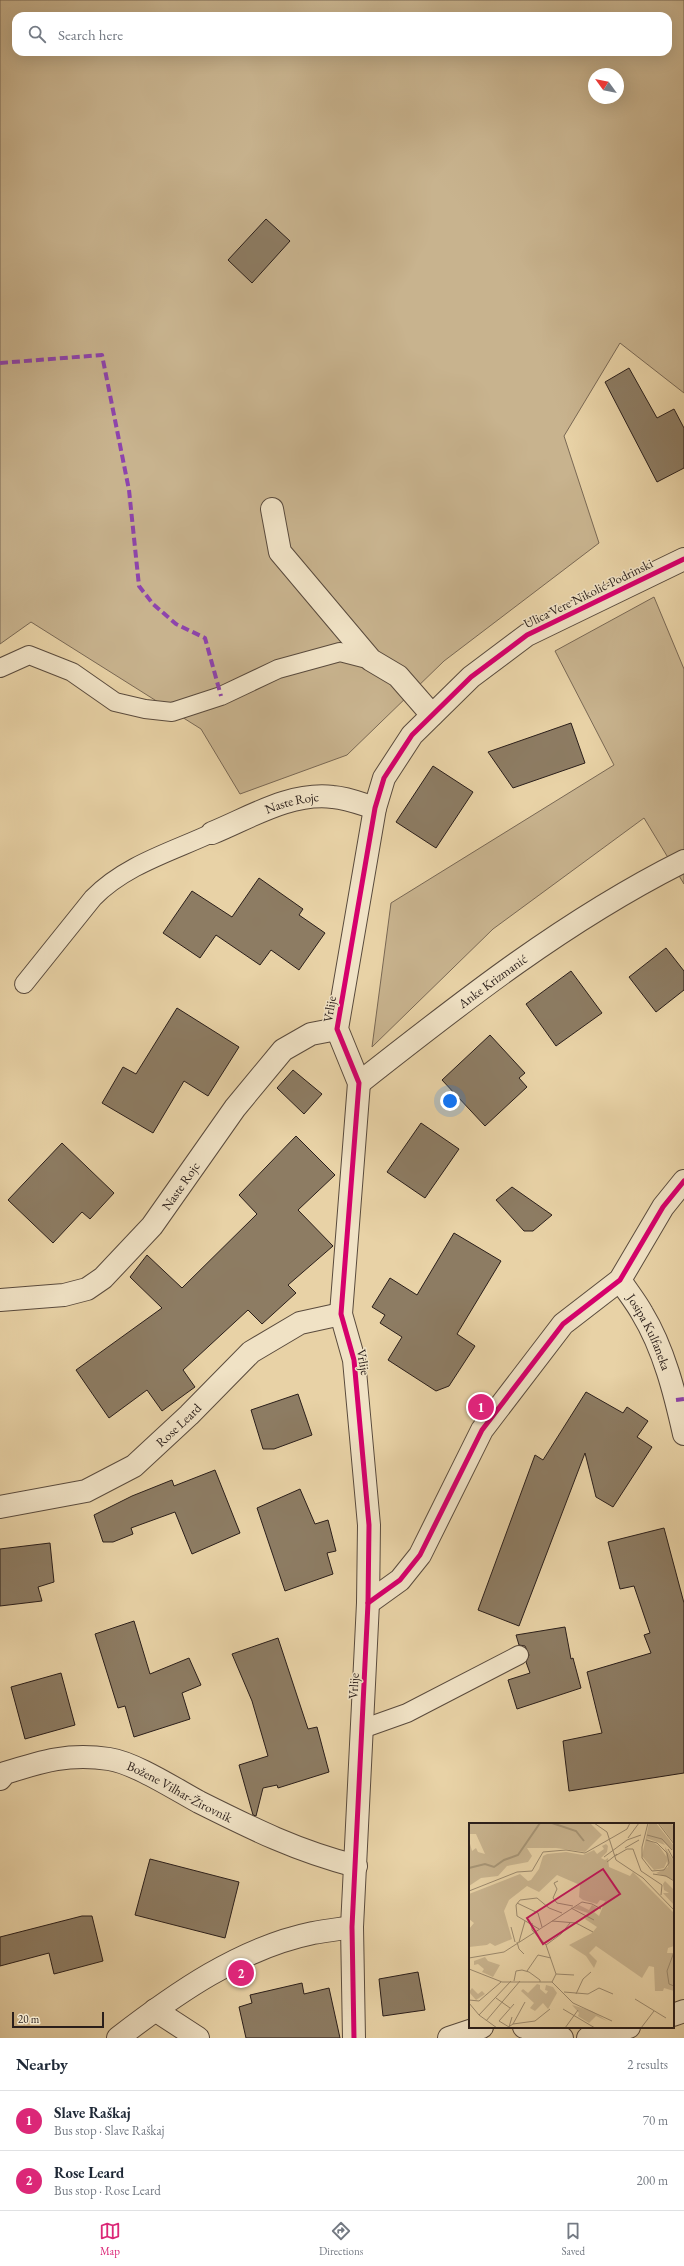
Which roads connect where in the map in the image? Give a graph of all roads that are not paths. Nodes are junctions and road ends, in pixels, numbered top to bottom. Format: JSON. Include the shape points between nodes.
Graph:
{"nodes":[{"id":1,"x":272,"y":509,"type":"dead end"},
{"id":2,"x":684,"y":559,"type":"edge"},
{"id":3,"x":371,"y":660,"type":"junction"},
{"id":4,"x":0,"y":668,"type":"edge"},
{"id":5,"x":432,"y":715,"type":"junction"},
{"id":6,"x":375,"y":808,"type":"junction"},
{"id":7,"x":212,"y":833,"type":"joint"},
{"id":8,"x":684,"y":860,"type":"edge"},
{"id":9,"x":24,"y":984,"type":"dead end"},
{"id":10,"x":337,"y":1029,"type":"junction"},
{"id":11,"x":359,"y":1083,"type":"junction"},
{"id":12,"x":684,"y":1181,"type":"edge"},
{"id":13,"x":620,"y":1280,"type":"junction"},
{"id":14,"x":0,"y":1300,"type":"edge"},
{"id":15,"x":341,"y":1314,"type":"junction"},
{"id":16,"x":684,"y":1434,"type":"edge"},
{"id":17,"x":0,"y":1507,"type":"edge"},
{"id":18,"x":368,"y":1603,"type":"junction"},
{"id":19,"x":519,"y":1655,"type":"dead end"},
{"id":20,"x":362,"y":1729,"type":"junction"},
{"id":21,"x":0,"y":1779,"type":"edge"},
{"id":22,"x":356,"y":1866,"type":"junction"},
{"id":23,"x":352,"y":1928,"type":"junction"},
{"id":24,"x":155,"y":2010,"type":"junction"},
{"id":25,"x":684,"y":2011,"type":"edge"},
{"id":26,"x":674,"y":2015,"type":"edge"},
{"id":27,"x":479,"y":2028,"type":"edge"},
{"id":28,"x":527,"y":2028,"type":"edge"},
{"id":29,"x":625,"y":2028,"type":"edge"},
{"id":30,"x":118,"y":2038,"type":"edge"},
{"id":31,"x":198,"y":2038,"type":"edge"},
{"id":32,"x":354,"y":2038,"type":"edge"},
{"id":33,"x":449,"y":2038,"type":"edge"},
{"id":34,"x":562,"y":2038,"type":"edge"},
{"id":35,"x":588,"y":2038,"type":"edge"}],
"edges":[{"from":1,"to":3,"type":"street","via":[[280,552]]},
{"from":2,"to":5,"type":"street","name":"Ulica Vere Nikolić-Podrinski","via":[[527,635],[471,677]]},
{"from":3,"to":4,"type":"lane","via":[[340,652],[278,669],[221,696],[172,712],[115,702],[72,672],[29,655]]},
{"from":3,"to":5,"type":"street","via":[[398,676]]},
{"from":5,"to":6,"type":"street","name":"Vrlije","via":[[412,735],[384,778]]},
{"from":6,"to":7,"type":"street","name":"Naste Rojc","via":[[335,797],[313,796],[290,800]]},
{"from":6,"to":10,"type":"street","name":"Vrlije"},
{"from":7,"to":9,"type":"lane","via":[[123,873],[105,885]]},
{"from":8,"to":11,"type":"street","name":"Anke Krizmanić","via":[[631,887],[513,964]]},
{"from":10,"to":11,"type":"street","name":"Vrlije"},
{"from":10,"to":14,"type":"street","name":"Naste Rojc","via":[[311,1034],[283,1050],[235,1108],[152,1226],[103,1278],[87,1289],[64,1296]]},
{"from":11,"to":15,"type":"street","name":"Vrlije"},
{"from":12,"to":13,"type":"street","via":[[663,1207]]},
{"from":13,"to":16,"type":"street","name":"Josipa Kulfaneka","via":[[642,1312],[657,1343],[676,1400]]},
{"from":13,"to":18,"type":"street","via":[[563,1324],[482,1430],[420,1555],[400,1580]]},
{"from":15,"to":17,"type":"street","name":"Rose Leard","via":[[300,1323],[251,1352],[134,1466],[86,1492]]},
{"from":15,"to":18,"type":"street","name":"Vrlije","via":[[354,1360],[369,1525]]},
{"from":18,"to":20,"type":"street","name":"Vrlije"},
{"from":19,"to":20,"type":"lane","via":[[407,1713]]},
{"from":20,"to":22,"type":"street","name":"Vrlije"},
{"from":21,"to":22,"type":"street","name":"Božene Vilhar-Žirovnik","via":[[5,1773],[51,1759],[84,1756],[111,1759],[138,1770],[273,1839]]},
{"from":22,"to":23,"type":"street","name":"Vrlije"},
{"from":23,"to":24,"type":"street","via":[[311,1933],[268,1947],[221,1968]]},
{"from":23,"to":32,"type":"street","name":"Vrlije"},
{"from":24,"to":30,"type":"street"},
{"from":24,"to":31,"type":"street"},
{"from":25,"to":26,"type":"street"},
{"from":27,"to":33,"type":"street"},
{"from":28,"to":34,"type":"street"},
{"from":29,"to":35,"type":"street"}]}
